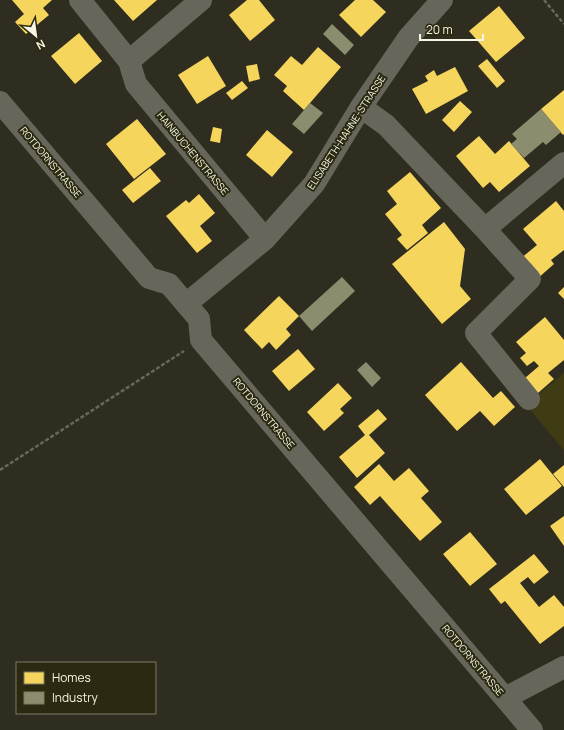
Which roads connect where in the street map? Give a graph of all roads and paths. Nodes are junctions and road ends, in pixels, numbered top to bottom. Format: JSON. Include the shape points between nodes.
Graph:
{"nodes":[{"id":1,"x":80,"y":0,"type":"edge"},
{"id":2,"x":201,"y":0,"type":"edge"},
{"id":3,"x":442,"y":0,"type":"edge"},
{"id":4,"x":544,"y":0,"type":"edge"},
{"id":5,"x":564,"y":24,"type":"edge"},
{"id":6,"x":129,"y":61,"type":"junction"},
{"id":7,"x":0,"y":102,"type":"edge"},
{"id":8,"x":362,"y":107,"type":"junction"},
{"id":9,"x":564,"y":163,"type":"edge"},
{"id":10,"x":485,"y":229,"type":"junction"},
{"id":11,"x":265,"y":239,"type":"junction"},
{"id":12,"x":186,"y":304,"type":"junction"},
{"id":13,"x":201,"y":340,"type":"junction"},
{"id":14,"x":529,"y":399,"type":"dead end"},
{"id":15,"x":0,"y":470,"type":"edge"},
{"id":16,"x":564,"y":667,"type":"edge"},
{"id":17,"x":505,"y":698,"type":"junction"},
{"id":18,"x":532,"y":730,"type":"edge"}],
"edges":[{"from":1,"to":6,"type":"street","name":"HAINBUCHENSTRASSE"},
{"from":2,"to":6,"type":"street"},
{"from":3,"to":8,"type":"street","name":"ELISABETH-HAHNE-STRASSE","via":[[409,37]]},
{"from":4,"to":5,"type":"path"},
{"from":6,"to":11,"type":"street","name":"HAINBUCHENSTRASSE","via":[[136,84]]},
{"from":7,"to":12,"type":"street","name":"ROTDORNSTRASSE","via":[[149,278],[169,284]]},
{"from":8,"to":10,"type":"street","via":[[386,126]]},
{"from":8,"to":11,"type":"street","name":"ELISABETH-HAHNE-STRASSE","via":[[314,184]]},
{"from":9,"to":10,"type":"street"},
{"from":10,"to":14,"type":"street","via":[[530,279],[476,333]]},
{"from":11,"to":12,"type":"street","name":"ELISABETH-HAHNE-STRASSE"},
{"from":12,"to":13,"type":"street","name":"ROTDORNSTRASSE","via":[[198,319]]},
{"from":13,"to":15,"type":"path"},
{"from":13,"to":17,"type":"street","name":"ROTDORNSTRASSE"},
{"from":16,"to":17,"type":"street"},
{"from":17,"to":18,"type":"street","name":"ROTDORNSTRASSE"}]}
